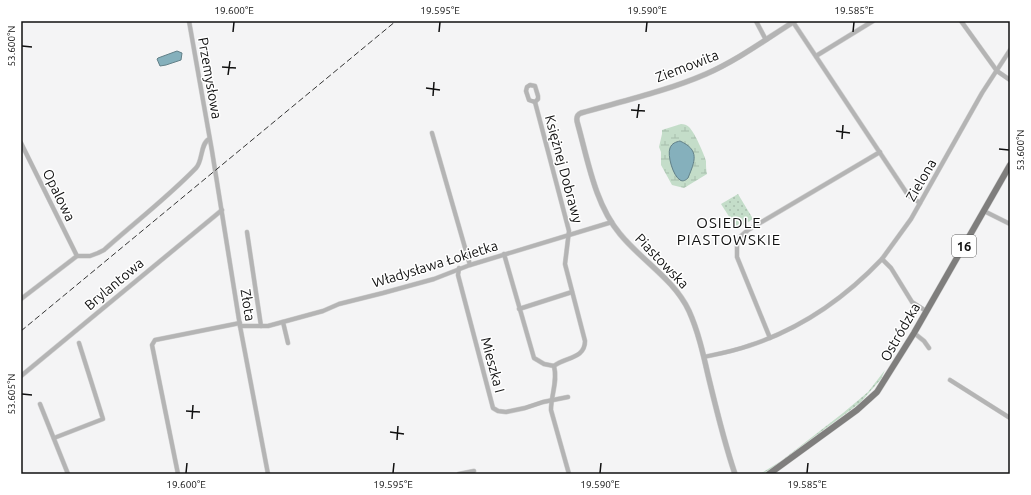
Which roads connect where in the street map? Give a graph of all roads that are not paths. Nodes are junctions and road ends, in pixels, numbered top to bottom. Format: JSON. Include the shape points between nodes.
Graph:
{"nodes":[{"id":1,"x":189,"y":21,"type":"edge"},
{"id":2,"x":756,"y":21,"type":"edge"},
{"id":3,"x":873,"y":21,"type":"edge"},
{"id":4,"x":961,"y":21,"type":"edge"},
{"id":5,"x":794,"y":22,"type":"edge"},
{"id":6,"x":766,"y":40,"type":"junction"},
{"id":7,"x":1010,"y":50,"type":"edge"},
{"id":8,"x":816,"y":56,"type":"junction"},
{"id":9,"x":997,"y":71,"type":"junction"},
{"id":10,"x":1010,"y":80,"type":"edge"},
{"id":11,"x":535,"y":102,"type":"dead end"},
{"id":12,"x":578,"y":115,"type":"joint"},
{"id":13,"x":432,"y":134,"type":"dead end"},
{"id":14,"x":209,"y":139,"type":"junction"},
{"id":15,"x":21,"y":143,"type":"edge"},
{"id":16,"x":880,"y":152,"type":"junction"},
{"id":17,"x":1010,"y":165,"type":"edge"},
{"id":18,"x":920,"y":203,"type":"junction"},
{"id":19,"x":222,"y":210,"type":"junction"},
{"id":20,"x":984,"y":211,"type":"junction"},
{"id":21,"x":612,"y":222,"type":"junction"},
{"id":22,"x":1010,"y":224,"type":"edge"},
{"id":23,"x":247,"y":232,"type":"dead end"},
{"id":24,"x":569,"y":235,"type":"junction"},
{"id":25,"x":504,"y":254,"type":"junction"},
{"id":26,"x":77,"y":256,"type":"junction"},
{"id":27,"x":882,"y":259,"type":"junction"},
{"id":28,"x":470,"y":265,"type":"junction"},
{"id":29,"x":459,"y":268,"type":"junction"},
{"id":30,"x":572,"y":292,"type":"junction"},
{"id":31,"x":21,"y":299,"type":"edge"},
{"id":32,"x":519,"y":308,"type":"junction"},
{"id":33,"x":926,"y":312,"type":"junction"},
{"id":34,"x":283,"y":322,"type":"junction"},
{"id":35,"x":240,"y":325,"type":"junction"},
{"id":36,"x":261,"y":326,"type":"junction"},
{"id":37,"x":914,"y":333,"type":"junction"},
{"id":38,"x":770,"y":338,"type":"junction"},
{"id":39,"x":79,"y":343,"type":"dead end"},
{"id":40,"x":288,"y":343,"type":"dead end"},
{"id":41,"x":929,"y":348,"type":"dead end"},
{"id":42,"x":704,"y":357,"type":"junction"},
{"id":43,"x":554,"y":366,"type":"junction"},
{"id":44,"x":21,"y":376,"type":"edge"},
{"id":45,"x":950,"y":380,"type":"dead end"},
{"id":46,"x":568,"y":397,"type":"dead end"},
{"id":47,"x":551,"y":400,"type":"junction"},
{"id":48,"x":40,"y":404,"type":"dead end"},
{"id":49,"x":1010,"y":418,"type":"edge"},
{"id":50,"x":54,"y":438,"type":"junction"},
{"id":51,"x":474,"y":471,"type":"dead end"},
{"id":52,"x":68,"y":474,"type":"edge"},
{"id":53,"x":178,"y":474,"type":"edge"},
{"id":54,"x":268,"y":474,"type":"edge"},
{"id":55,"x":459,"y":474,"type":"edge"},
{"id":56,"x":568,"y":474,"type":"edge"},
{"id":57,"x":735,"y":474,"type":"edge"},
{"id":58,"x":769,"y":474,"type":"edge"}],
"edges":[{"from":1,"to":14,"type":"street","name":"Przemysłowa"},
{"from":2,"to":6,"type":"street"},
{"from":3,"to":8,"type":"street"},
{"from":4,"to":9,"type":"street"},
{"from":5,"to":6,"type":"street","name":"Ziemowita"},
{"from":5,"to":8,"type":"street"},
{"from":6,"to":12,"type":"street","name":"Ziemowita","via":[[690,81]]},
{"from":7,"to":9,"type":"street","name":"Zielona"},
{"from":8,"to":16,"type":"street"},
{"from":9,"to":10,"type":"street"},
{"from":9,"to":18,"type":"street","name":"Zielona"},
{"from":11,"to":24,"type":"street","name":"Księżnej Dobrawy"},
{"from":12,"to":21,"type":"street","name":"Piastowska","via":[[577,122],[592,175],[599,197]]},
{"from":13,"to":28,"type":"street"},
{"from":14,"to":19,"type":"street","name":"Złota"},
{"from":14,"to":26,"type":"street","via":[[204,146],[199,165],[160,202],[98,254]]},
{"from":15,"to":26,"type":"street","name":"Opalowa"},
{"from":16,"to":18,"type":"street","via":[[909,197]]},
{"from":16,"to":38,"type":"street","via":[[740,237],[736,247],[738,261]]},
{"from":17,"to":20,"type":"main road","name":"Ostródzka","number":"16"},
{"from":18,"to":27,"type":"street","name":"Zielona"},
{"from":19,"to":35,"type":"street","name":"Złota"},
{"from":19,"to":44,"type":"street","name":"Brylantowa"},
{"from":20,"to":22,"type":"street"},
{"from":20,"to":33,"type":"main road","name":"Ostródzka","number":"16"},
{"from":21,"to":24,"type":"street","name":"Władysława Łokietka"},
{"from":21,"to":42,"type":"street","name":"Piastowska","via":[[628,243],[663,276],[683,300],[697,331]]},
{"from":23,"to":36,"type":"street"},
{"from":24,"to":25,"type":"street","name":"Władysława Łokietka"},
{"from":24,"to":30,"type":"street","name":"Księżnej Dobrawy","via":[[565,264]]},
{"from":25,"to":28,"type":"street","name":"Władysława Łokietka"},
{"from":25,"to":32,"type":"street"},
{"from":26,"to":31,"type":"street"},
{"from":27,"to":33,"type":"street","via":[[891,268],[912,302]]},
{"from":27,"to":38,"type":"street","name":"Zielona","via":[[850,290],[821,312]]},
{"from":28,"to":29,"type":"street","name":"Władysława Łokietka"},
{"from":29,"to":34,"type":"street","name":"Władysława Łokietka","via":[[434,279]]},
{"from":29,"to":47,"type":"street","name":"Mieszka I","via":[[458,275],[493,408],[506,412]]},
{"from":30,"to":32,"type":"street"},
{"from":30,"to":43,"type":"street","name":"Księżnej Dobrawy","via":[[585,345],[580,354]]},
{"from":32,"to":43,"type":"street","via":[[534,358]]},
{"from":33,"to":37,"type":"main road","name":"Ostródzka","number":"16"},
{"from":34,"to":36,"type":"street","name":"Władysława Łokietka"},
{"from":34,"to":40,"type":"street"},
{"from":35,"to":36,"type":"street","name":"Władysława Łokietka"},
{"from":35,"to":53,"type":"street","name":"Władysława Łokietka","via":[[155,340],[152,344]]},
{"from":35,"to":54,"type":"street","name":"Złota"},
{"from":37,"to":41,"type":"street"},
{"from":37,"to":58,"type":"main road","name":"Ostródzka","number":"16","via":[[873,397]]},
{"from":38,"to":42,"type":"street","name":"Zielona"},
{"from":39,"to":50,"type":"street","via":[[103,420]]},
{"from":42,"to":57,"type":"street","name":"Piastowska"},
{"from":43,"to":47,"type":"street","via":[[556,376]]},
{"from":45,"to":49,"type":"street"},
{"from":46,"to":47,"type":"street"},
{"from":47,"to":56,"type":"street","via":[[552,418]]},
{"from":48,"to":50,"type":"street"},
{"from":50,"to":52,"type":"street"},
{"from":51,"to":55,"type":"street"}]}
